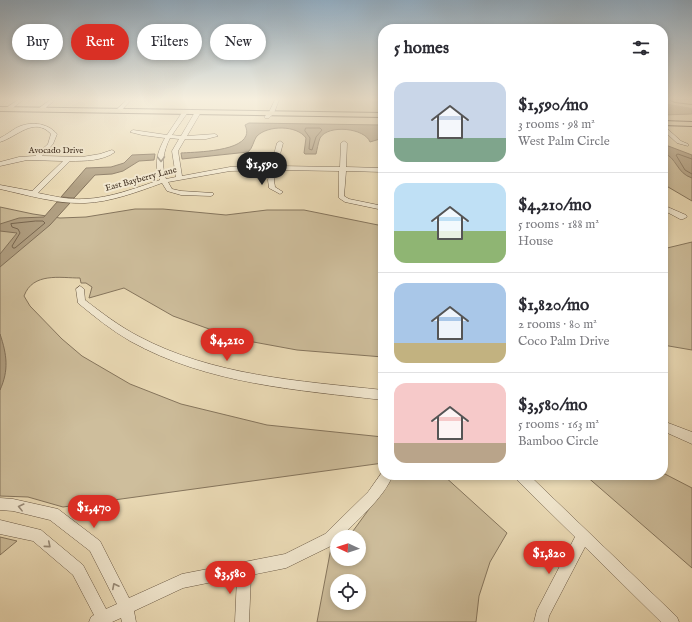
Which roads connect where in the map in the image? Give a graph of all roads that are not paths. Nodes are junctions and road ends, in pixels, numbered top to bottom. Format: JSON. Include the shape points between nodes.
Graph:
{"nodes":[{"id":1,"x":20,"y":129,"type":"edge"},
{"id":2,"x":48,"y":129,"type":"edge"},
{"id":3,"x":174,"y":129,"type":"edge"},
{"id":4,"x":187,"y":129,"type":"edge"},
{"id":5,"x":134,"y":132,"type":"dead end"},
{"id":6,"x":668,"y":132,"type":"edge"},
{"id":7,"x":215,"y":136,"type":"dead end"},
{"id":8,"x":168,"y":137,"type":"junction"},
{"id":9,"x":182,"y":137,"type":"junction"},
{"id":10,"x":0,"y":140,"type":"edge"},
{"id":11,"x":280,"y":143,"type":"dead end"},
{"id":12,"x":344,"y":143,"type":"dead end"},
{"id":13,"x":686,"y":145,"type":"dead end"},
{"id":14,"x":112,"y":152,"type":"dead end"},
{"id":15,"x":36,"y":158,"type":"junction"},
{"id":16,"x":68,"y":159,"type":"junction"},
{"id":17,"x":0,"y":164,"type":"edge"},
{"id":18,"x":273,"y":168,"type":"junction"},
{"id":19,"x":343,"y":169,"type":"junction"},
{"id":20,"x":378,"y":170,"type":"edge"},
{"id":21,"x":179,"y":178,"type":"junction"},
{"id":22,"x":163,"y":181,"type":"junction"},
{"id":23,"x":0,"y":187,"type":"edge"},
{"id":24,"x":117,"y":188,"type":"dead end"},
{"id":25,"x":280,"y":192,"type":"dead end"},
{"id":26,"x":33,"y":194,"type":"junction"},
{"id":27,"x":212,"y":194,"type":"dead end"},
{"id":28,"x":113,"y":197,"type":"junction"},
{"id":29,"x":378,"y":207,"type":"edge"},
{"id":30,"x":668,"y":210,"type":"edge"},
{"id":31,"x":683,"y":217,"type":"dead end"},
{"id":32,"x":80,"y":289,"type":"dead end"},
{"id":33,"x":378,"y":394,"type":"edge"},
{"id":34,"x":668,"y":428,"type":"edge"},
{"id":35,"x":692,"y":438,"type":"edge"},
{"id":36,"x":383,"y":480,"type":"edge"},
{"id":37,"x":525,"y":480,"type":"edge"},
{"id":38,"x":0,"y":504,"type":"edge"},
{"id":39,"x":0,"y":527,"type":"edge"},
{"id":40,"x":583,"y":536,"type":"junction"},
{"id":41,"x":244,"y":570,"type":"junction"},
{"id":42,"x":126,"y":607,"type":"junction"},
{"id":43,"x":101,"y":620,"type":"edge"},
{"id":44,"x":129,"y":622,"type":"edge"},
{"id":45,"x":242,"y":622,"type":"edge"},
{"id":46,"x":541,"y":622,"type":"edge"},
{"id":47,"x":672,"y":622,"type":"edge"}],
"edges":[{"from":1,"to":10,"type":"street"},
{"from":2,"to":15,"type":"street","via":[[54,134],[54,138]]},
{"from":3,"to":8,"type":"street"},
{"from":4,"to":9,"type":"street"},
{"from":5,"to":8,"type":"street"},
{"from":6,"to":13,"type":"street"},
{"from":7,"to":9,"type":"street"},
{"from":8,"to":9,"type":"street"},
{"from":8,"to":22,"type":"street","one_way":true,"via":[[163,144],[160,158]]},
{"from":9,"to":21,"type":"street","via":[[175,151]]},
{"from":11,"to":18,"type":"street"},
{"from":12,"to":19,"type":"street"},
{"from":14,"to":16,"type":"street","name":"Avocado Drive","via":[[101,157]]},
{"from":15,"to":16,"type":"street","name":"Avocado Drive"},
{"from":15,"to":17,"type":"street","name":"Avocado Drive"},
{"from":16,"to":26,"type":"street"},
{"from":18,"to":19,"type":"street","name":"East Bayberry Lane"},
{"from":18,"to":21,"type":"street","name":"East Bayberry Lane","via":[[230,169]]},
{"from":18,"to":25,"type":"street","via":[[272,188]]},
{"from":19,"to":20,"type":"street","name":"East Bayberry Lane"},
{"from":19,"to":29,"type":"street","via":[[341,196],[347,201]]},
{"from":21,"to":22,"type":"street","name":"East Bayberry Lane"},
{"from":22,"to":27,"type":"street","via":[[169,190]]},
{"from":22,"to":28,"type":"street","name":"East Bayberry Lane"},
{"from":23,"to":26,"type":"street","name":"East Bayberry Lane"},
{"from":24,"to":28,"type":"street"},
{"from":26,"to":28,"type":"street","name":"East Bayberry Lane","via":[[73,201]]},
{"from":30,"to":31,"type":"street"},
{"from":32,"to":33,"type":"street","via":[[81,301],[112,325],[141,342],[175,357],[215,371],[255,380]]},
{"from":34,"to":35,"type":"street"},
{"from":36,"to":41,"type":"street","via":[[372,496],[330,539],[286,561]]},
{"from":37,"to":40,"type":"street"},
{"from":42,"to":38,"type":"street","one_way":true,"via":[[95,546],[52,514]]},
{"from":39,"to":43,"type":"street","one_way":true,"via":[[36,535],[78,570]]},
{"from":40,"to":46,"type":"street","via":[[542,615]]},
{"from":40,"to":47,"type":"street"},
{"from":41,"to":42,"type":"street","via":[[182,581]]},
{"from":41,"to":45,"type":"street"},
{"from":42,"to":43,"type":"street"},
{"from":42,"to":44,"type":"street"}]}
